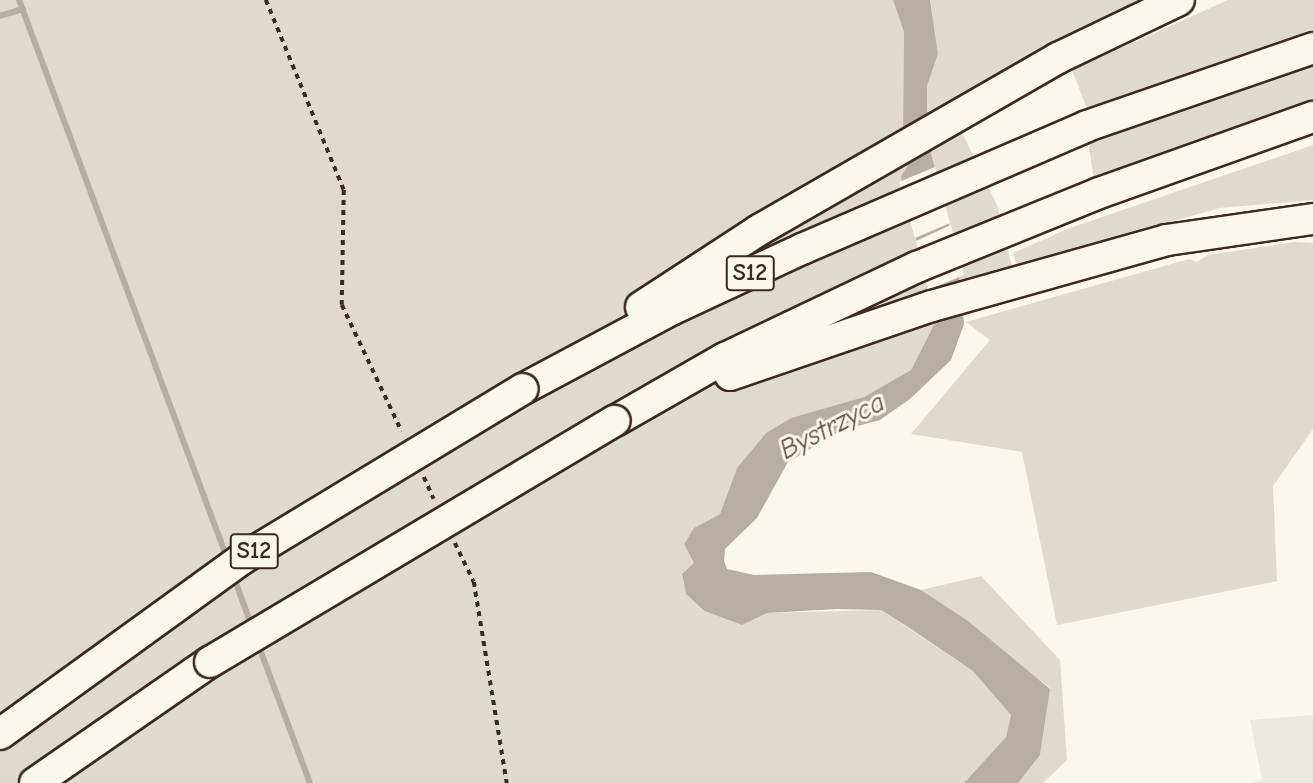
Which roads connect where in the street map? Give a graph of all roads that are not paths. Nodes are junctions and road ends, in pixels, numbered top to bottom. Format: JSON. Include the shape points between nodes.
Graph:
{"nodes":[{"id":1,"x":1180,"y":0,"type":"edge"},
{"id":2,"x":1313,"y":48,"type":"edge"},
{"id":3,"x":1313,"y":117,"type":"edge"},
{"id":4,"x":1313,"y":219,"type":"edge"},
{"id":5,"x":523,"y":389,"type":"junction"},
{"id":6,"x":615,"y":421,"type":"junction"},
{"id":7,"x":0,"y":734,"type":"edge"},
{"id":8,"x":35,"y":783,"type":"edge"}],
"edges":[{"from":1,"to":5,"type":"highway","via":[[1087,42],[759,230]]},
{"from":2,"to":5,"type":"highway","number":"S12","via":[[1087,127],[984,171],[671,310]]},
{"from":3,"to":6,"type":"highway","number":"S12","via":[[1003,231],[829,307]]},
{"from":4,"to":6,"type":"highway","via":[[1187,236],[1016,284],[772,359]]},
{"from":5,"to":7,"type":"highway","number":"S12","bridge":true,"via":[[242,559]]},
{"from":6,"to":8,"type":"highway","number":"S12","bridge":true,"via":[[210,662]]}]}
